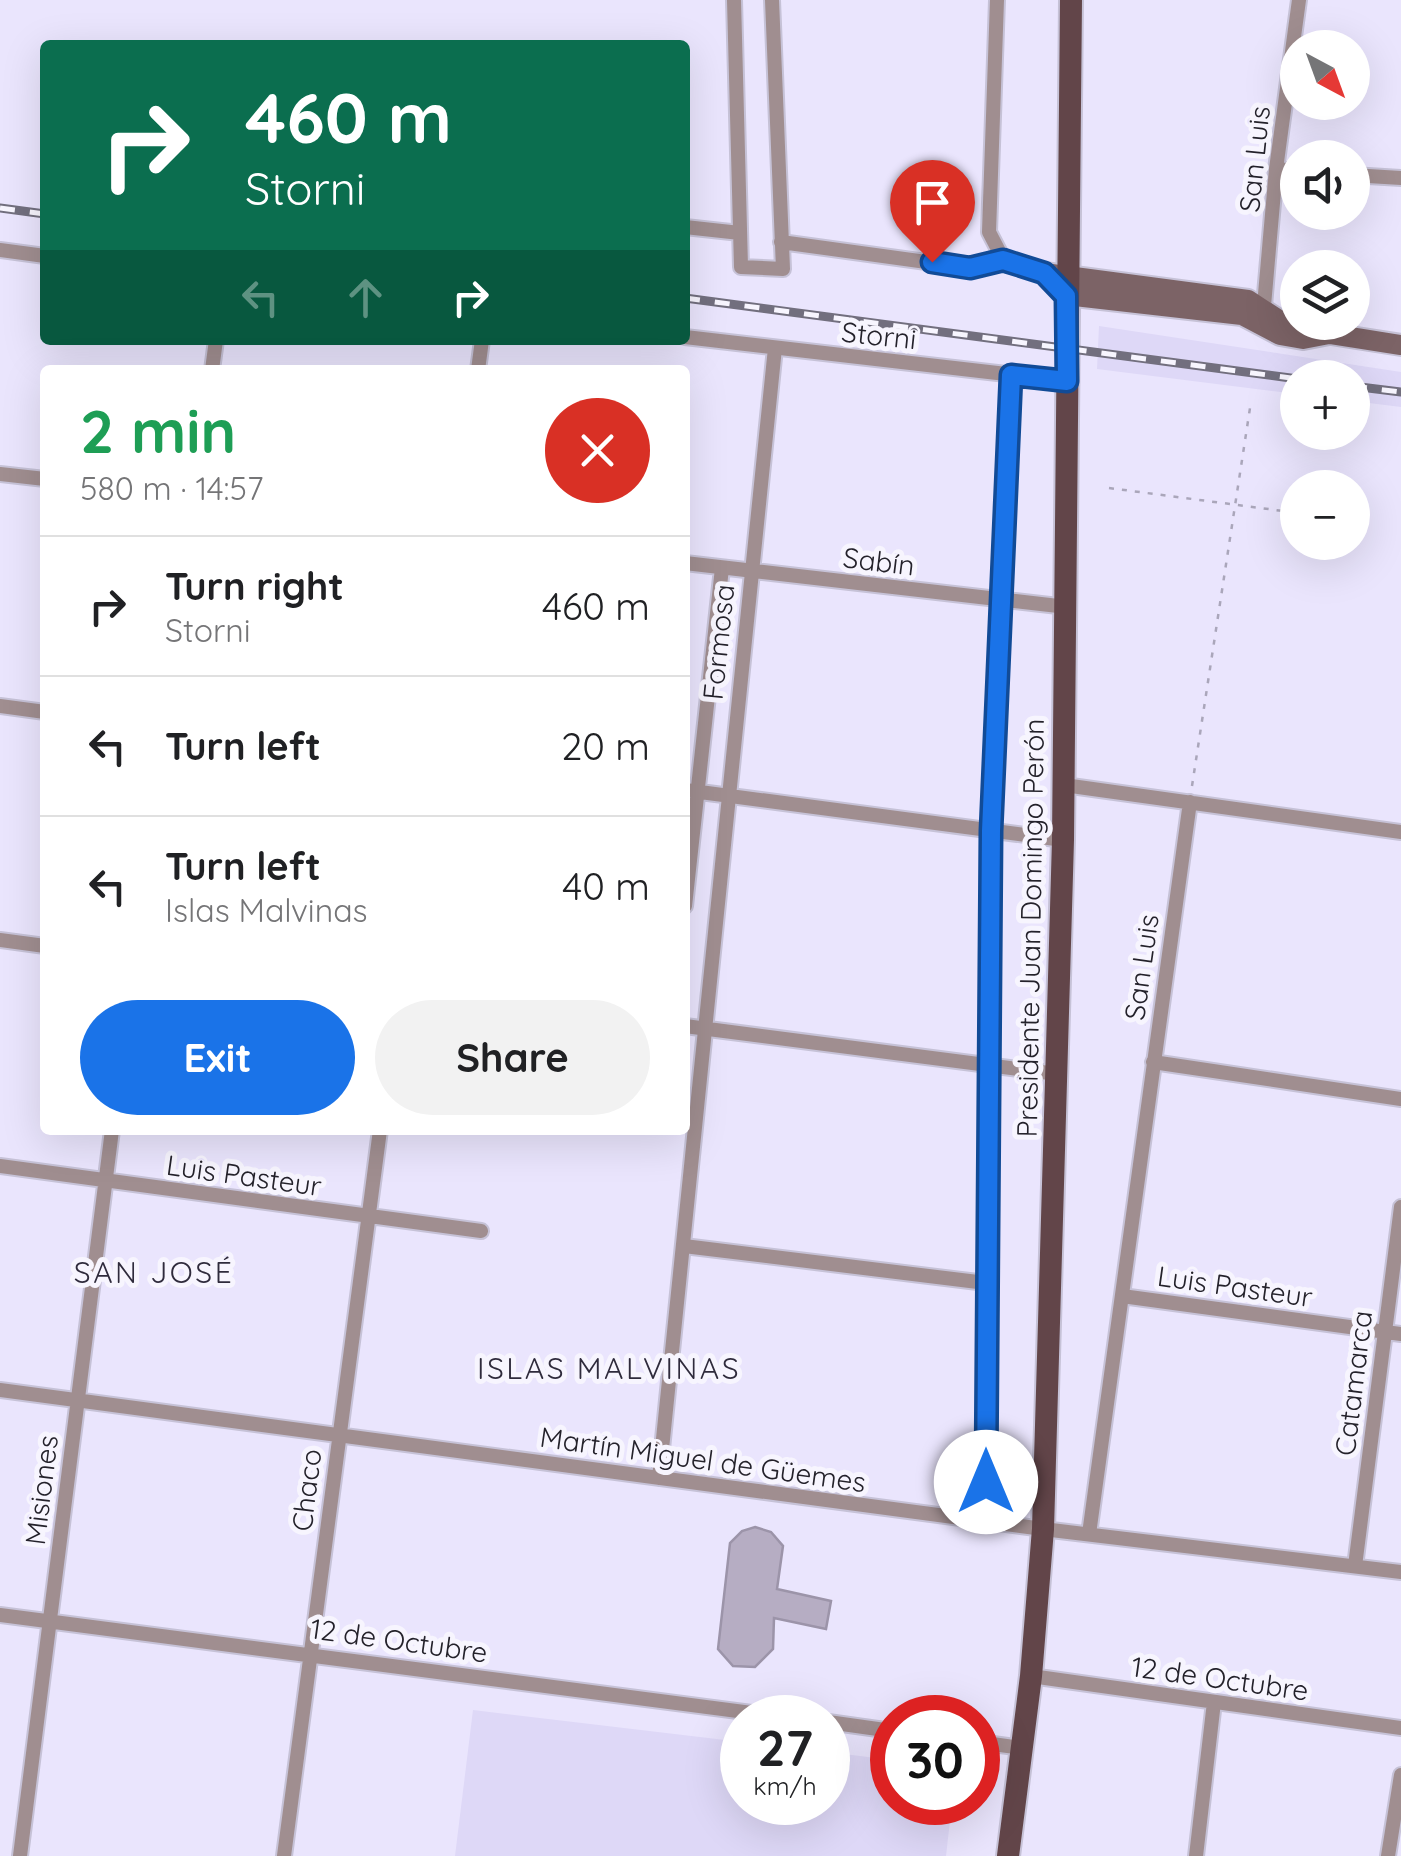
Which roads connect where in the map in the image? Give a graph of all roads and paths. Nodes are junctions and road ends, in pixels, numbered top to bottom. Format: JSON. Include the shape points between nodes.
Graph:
{"nodes":[{"id":1,"x":734,"y":0,"type":"edge"},
{"id":2,"x":772,"y":0,"type":"edge"},
{"id":3,"x":997,"y":0,"type":"edge"},
{"id":4,"x":1071,"y":0,"type":"edge"},
{"id":5,"x":1299,"y":0,"type":"edge"},
{"id":6,"x":1276,"y":169,"type":"junction"},
{"id":7,"x":1280,"y":169,"type":"edge"},
{"id":8,"x":1370,"y":176,"type":"edge"},
{"id":9,"x":1401,"y":178,"type":"edge"},
{"id":10,"x":690,"y":228,"type":"edge"},
{"id":11,"x":740,"y":233,"type":"junction"},
{"id":12,"x":781,"y":242,"type":"junction"},
{"id":13,"x":0,"y":250,"type":"edge"},
{"id":14,"x":40,"y":255,"type":"edge"},
{"id":15,"x":1003,"y":260,"type":"junction"},
{"id":16,"x":1059,"y":282,"type":"junction"},
{"id":17,"x":1263,"y":316,"type":"junction"},
{"id":18,"x":690,"y":338,"type":"edge"},
{"id":19,"x":1401,"y":345,"type":"edge"},
{"id":20,"x":775,"y":348,"type":"junction"},
{"id":21,"x":1011,"y":375,"type":"junction"},
{"id":22,"x":1067,"y":381,"type":"junction"},
{"id":23,"x":1250,"y":408,"type":"dead end"},
{"id":24,"x":0,"y":474,"type":"edge"},
{"id":25,"x":40,"y":479,"type":"edge"},
{"id":26,"x":1108,"y":488,"type":"dead end"},
{"id":27,"x":1236,"y":505,"type":"junction"},
{"id":28,"x":1280,"y":510,"type":"edge"},
{"id":29,"x":690,"y":564,"type":"edge"},
{"id":30,"x":722,"y":568,"type":"junction"},
{"id":31,"x":750,"y":571,"type":"junction"},
{"id":32,"x":1003,"y":600,"type":"junction"},
{"id":33,"x":1067,"y":608,"type":"junction"},
{"id":34,"x":0,"y":706,"type":"edge"},
{"id":35,"x":40,"y":711,"type":"edge"},
{"id":36,"x":1064,"y":785,"type":"junction"},
{"id":37,"x":691,"y":791,"type":"edge"},
{"id":38,"x":728,"y":796,"type":"junction"},
{"id":39,"x":1190,"y":802,"type":"junction"},
{"id":40,"x":991,"y":831,"type":"junction"},
{"id":41,"x":1401,"y":832,"type":"edge"},
{"id":42,"x":1063,"y":840,"type":"junction"},
{"id":43,"x":0,"y":940,"type":"edge"},
{"id":44,"x":40,"y":945,"type":"edge"},
{"id":45,"x":690,"y":1027,"type":"edge"},
{"id":46,"x":708,"y":1029,"type":"junction"},
{"id":47,"x":1153,"y":1062,"type":"junction"},
{"id":48,"x":987,"y":1065,"type":"junction"},
{"id":49,"x":1056,"y":1074,"type":"junction"},
{"id":50,"x":1401,"y":1098,"type":"edge"},
{"id":51,"x":111,"y":1135,"type":"edge"},
{"id":52,"x":379,"y":1135,"type":"edge"},
{"id":53,"x":0,"y":1166,"type":"edge"},
{"id":54,"x":104,"y":1180,"type":"junction"},
{"id":55,"x":1401,"y":1207,"type":"edge"},
{"id":56,"x":368,"y":1217,"type":"junction"},
{"id":57,"x":482,"y":1231,"type":"dead end"},
{"id":58,"x":684,"y":1246,"type":"junction"},
{"id":59,"x":986,"y":1284,"type":"junction"},
{"id":60,"x":1122,"y":1296,"type":"junction"},
{"id":61,"x":1384,"y":1332,"type":"junction"},
{"id":62,"x":1401,"y":1334,"type":"edge"},
{"id":63,"x":0,"y":1390,"type":"edge"},
{"id":64,"x":78,"y":1400,"type":"junction"},
{"id":65,"x":338,"y":1435,"type":"junction"},
{"id":66,"x":659,"y":1478,"type":"junction"},
{"id":67,"x":985,"y":1521,"type":"junction"},
{"id":68,"x":1043,"y":1529,"type":"junction"},
{"id":69,"x":1089,"y":1534,"type":"junction"},
{"id":70,"x":1355,"y":1566,"type":"junction"},
{"id":71,"x":1401,"y":1572,"type":"edge"},
{"id":72,"x":0,"y":1614,"type":"edge"},
{"id":73,"x":49,"y":1621,"type":"junction"},
{"id":74,"x":311,"y":1654,"type":"junction"},
{"id":75,"x":1031,"y":1676,"type":"junction"},
{"id":76,"x":1214,"y":1702,"type":"junction"},
{"id":77,"x":720,"y":1708,"type":"edge"},
{"id":78,"x":1401,"y":1728,"type":"edge"},
{"id":79,"x":1000,"y":1745,"type":"edge"},
{"id":80,"x":1022,"y":1748,"type":"junction"},
{"id":81,"x":1401,"y":1775,"type":"edge"},
{"id":82,"x":20,"y":1856,"type":"edge"},
{"id":83,"x":284,"y":1856,"type":"edge"},
{"id":84,"x":1008,"y":1856,"type":"edge"},
{"id":85,"x":1196,"y":1856,"type":"edge"},
{"id":86,"x":1388,"y":1856,"type":"edge"}],
"edges":[{"from":1,"to":11,"type":"street"},
{"from":2,"to":12,"type":"street"},
{"from":3,"to":15,"type":"street","via":[[990,232]]},
{"from":4,"to":16,"type":"main road","name":"Presidente Juan Domingo Perón"},
{"from":5,"to":6,"type":"street","name":"San Luis"},
{"from":6,"to":7,"type":"street"},
{"from":6,"to":17,"type":"street","name":"San Luis"},
{"from":8,"to":9,"type":"street"},
{"from":10,"to":11,"type":"street"},
{"from":11,"to":12,"type":"street","via":[[741,268],[783,269]]},
{"from":12,"to":15,"type":"street","via":[[970,268]]},
{"from":13,"to":14,"type":"street"},
{"from":15,"to":16,"type":"street"},
{"from":16,"to":17,"type":"street","via":[[1248,300]]},
{"from":16,"to":22,"type":"main road","name":"Presidente Juan Domingo Perón"},
{"from":17,"to":19,"type":"street","via":[[1280,335],[1331,334]]},
{"from":18,"to":20,"type":"street","name":"Storni"},
{"from":20,"to":21,"type":"street","name":"Storni"},
{"from":20,"to":31,"type":"street","name":"Formosa"},
{"from":21,"to":22,"type":"street","name":"Storni"},
{"from":21,"to":32,"type":"street"},
{"from":22,"to":33,"type":"main road","name":"Presidente Juan Domingo Perón"},
{"from":23,"to":27,"type":"path"},
{"from":24,"to":25,"type":"street"},
{"from":26,"to":27,"type":"path"},
{"from":27,"to":28,"type":"path"},
{"from":27,"to":39,"type":"path"},
{"from":29,"to":30,"type":"street","name":"Sabín"},
{"from":30,"to":31,"type":"street","name":"Sabín"},
{"from":30,"to":37,"type":"street","name":"Formosa"},
{"from":31,"to":32,"type":"street","name":"Sabín"},
{"from":31,"to":38,"type":"street","name":"Formosa"},
{"from":32,"to":33,"type":"street","name":"Sabín"},
{"from":32,"to":40,"type":"street"},
{"from":33,"to":36,"type":"main road","name":"Presidente Juan Domingo Perón"},
{"from":34,"to":35,"type":"street"},
{"from":36,"to":39,"type":"street"},
{"from":36,"to":42,"type":"main road","name":"Presidente Juan Domingo Perón"},
{"from":37,"to":38,"type":"street"},
{"from":38,"to":40,"type":"street"},
{"from":38,"to":46,"type":"street","name":"Formosa"},
{"from":39,"to":41,"type":"street"},
{"from":39,"to":47,"type":"street","name":"San Luis"},
{"from":40,"to":42,"type":"street"},
{"from":40,"to":48,"type":"street"},
{"from":42,"to":49,"type":"main road","name":"Presidente Juan Domingo Perón"},
{"from":43,"to":44,"type":"street"},
{"from":45,"to":46,"type":"street"},
{"from":46,"to":48,"type":"street"},
{"from":46,"to":58,"type":"street","name":"Formosa"},
{"from":47,"to":50,"type":"street"},
{"from":47,"to":60,"type":"street","name":"San Luis"},
{"from":48,"to":49,"type":"street"},
{"from":48,"to":59,"type":"street"},
{"from":49,"to":68,"type":"main road","name":"Presidente Juan Domingo Perón"},
{"from":51,"to":54,"type":"street","name":"Misiones"},
{"from":52,"to":56,"type":"street","name":"Chaco"},
{"from":53,"to":54,"type":"street","name":"Luis Pasteur"},
{"from":54,"to":56,"type":"street","name":"Luis Pasteur"},
{"from":54,"to":64,"type":"street","name":"Misiones"},
{"from":55,"to":61,"type":"street","name":"Catamarca"},
{"from":56,"to":57,"type":"street","name":"Luis Pasteur"},
{"from":56,"to":65,"type":"street","name":"Chaco"},
{"from":58,"to":59,"type":"street"},
{"from":58,"to":66,"type":"street","name":"Formosa"},
{"from":59,"to":67,"type":"street"},
{"from":60,"to":61,"type":"street","name":"Luis Pasteur"},
{"from":60,"to":69,"type":"street","name":"San Luis"},
{"from":61,"to":62,"type":"street","name":"Luis Pasteur"},
{"from":61,"to":70,"type":"street","name":"Catamarca"},
{"from":63,"to":64,"type":"street","name":"Martín Miguel de Güemes"},
{"from":64,"to":65,"type":"street","name":"Martín Miguel de Güemes"},
{"from":64,"to":73,"type":"street","name":"Misiones"},
{"from":65,"to":66,"type":"street","name":"Martín Miguel de Güemes"},
{"from":65,"to":74,"type":"street","name":"Chaco"},
{"from":66,"to":67,"type":"street","name":"Martín Miguel de Güemes"},
{"from":67,"to":68,"type":"street","name":"Martín Miguel de Güemes"},
{"from":68,"to":69,"type":"street","name":"Martín Miguel de Güemes"},
{"from":68,"to":75,"type":"main road","name":"Presidente Juan Domingo Perón"},
{"from":69,"to":70,"type":"street","name":"Martín Miguel de Güemes"},
{"from":70,"to":71,"type":"street","name":"Martín Miguel de Güemes"},
{"from":72,"to":73,"type":"street","name":"12 de Octubre"},
{"from":73,"to":74,"type":"street","name":"12 de Octubre"},
{"from":73,"to":82,"type":"street","name":"Misiones"},
{"from":74,"to":77,"type":"street","name":"12 de Octubre"},
{"from":74,"to":83,"type":"street","name":"Chaco"},
{"from":75,"to":76,"type":"street","name":"12 de Octubre"},
{"from":75,"to":80,"type":"main road","name":"Presidente Juan Domingo Perón"},
{"from":76,"to":78,"type":"street","name":"12 de Octubre"},
{"from":76,"to":85,"type":"street"},
{"from":79,"to":80,"type":"street"},
{"from":80,"to":84,"type":"main road","name":"Presidente Juan Domingo Perón"},
{"from":81,"to":86,"type":"street"}]}
